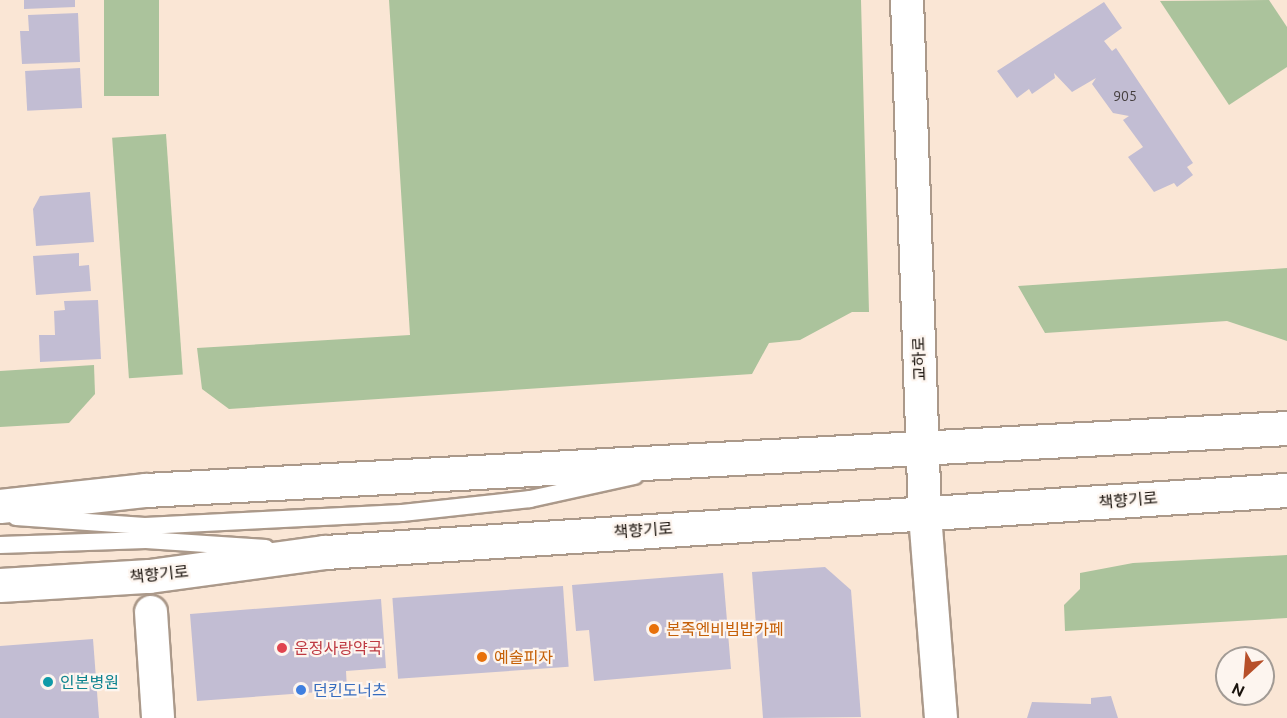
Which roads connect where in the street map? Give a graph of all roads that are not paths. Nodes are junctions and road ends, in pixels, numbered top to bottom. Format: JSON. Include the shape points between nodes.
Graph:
{"nodes":[{"id":1,"x":907,"y":0,"type":"edge"},
{"id":2,"x":1287,"y":428,"type":"edge"},
{"id":3,"x":922,"y":447,"type":"junction"},
{"id":4,"x":726,"y":456,"type":"junction"},
{"id":5,"x":1287,"y":490,"type":"edge"},
{"id":6,"x":0,"y":506,"type":"edge"},
{"id":7,"x":925,"y":515,"type":"junction"},
{"id":8,"x":0,"y":516,"type":"edge"},
{"id":9,"x":0,"y":544,"type":"edge"},
{"id":10,"x":325,"y":552,"type":"junction"},
{"id":11,"x":0,"y":585,"type":"edge"},
{"id":12,"x":151,"y":612,"type":"dead end"},
{"id":13,"x":158,"y":718,"type":"edge"},
{"id":14,"x":941,"y":718,"type":"edge"}],
"edges":[{"from":1,"to":3,"type":"street","name":"교하로"},
{"from":2,"to":3,"type":"main road"},
{"from":3,"to":4,"type":"main road"},
{"from":3,"to":7,"type":"street","name":"교하로"},
{"from":4,"to":6,"type":"main road","via":[[146,490]]},
{"from":4,"to":8,"type":"lane","via":[[530,499],[402,513],[145,526]]},
{"from":5,"to":7,"type":"main road","name":"책향기로"},
{"from":7,"to":10,"type":"main road","name":"책향기로","via":[[853,515]]},
{"from":7,"to":14,"type":"street","name":"교하로"},
{"from":9,"to":10,"type":"lane","via":[[146,540]]},
{"from":10,"to":11,"type":"main road","name":"책향기로","via":[[149,576]]},
{"from":12,"to":13,"type":"street"}]}
